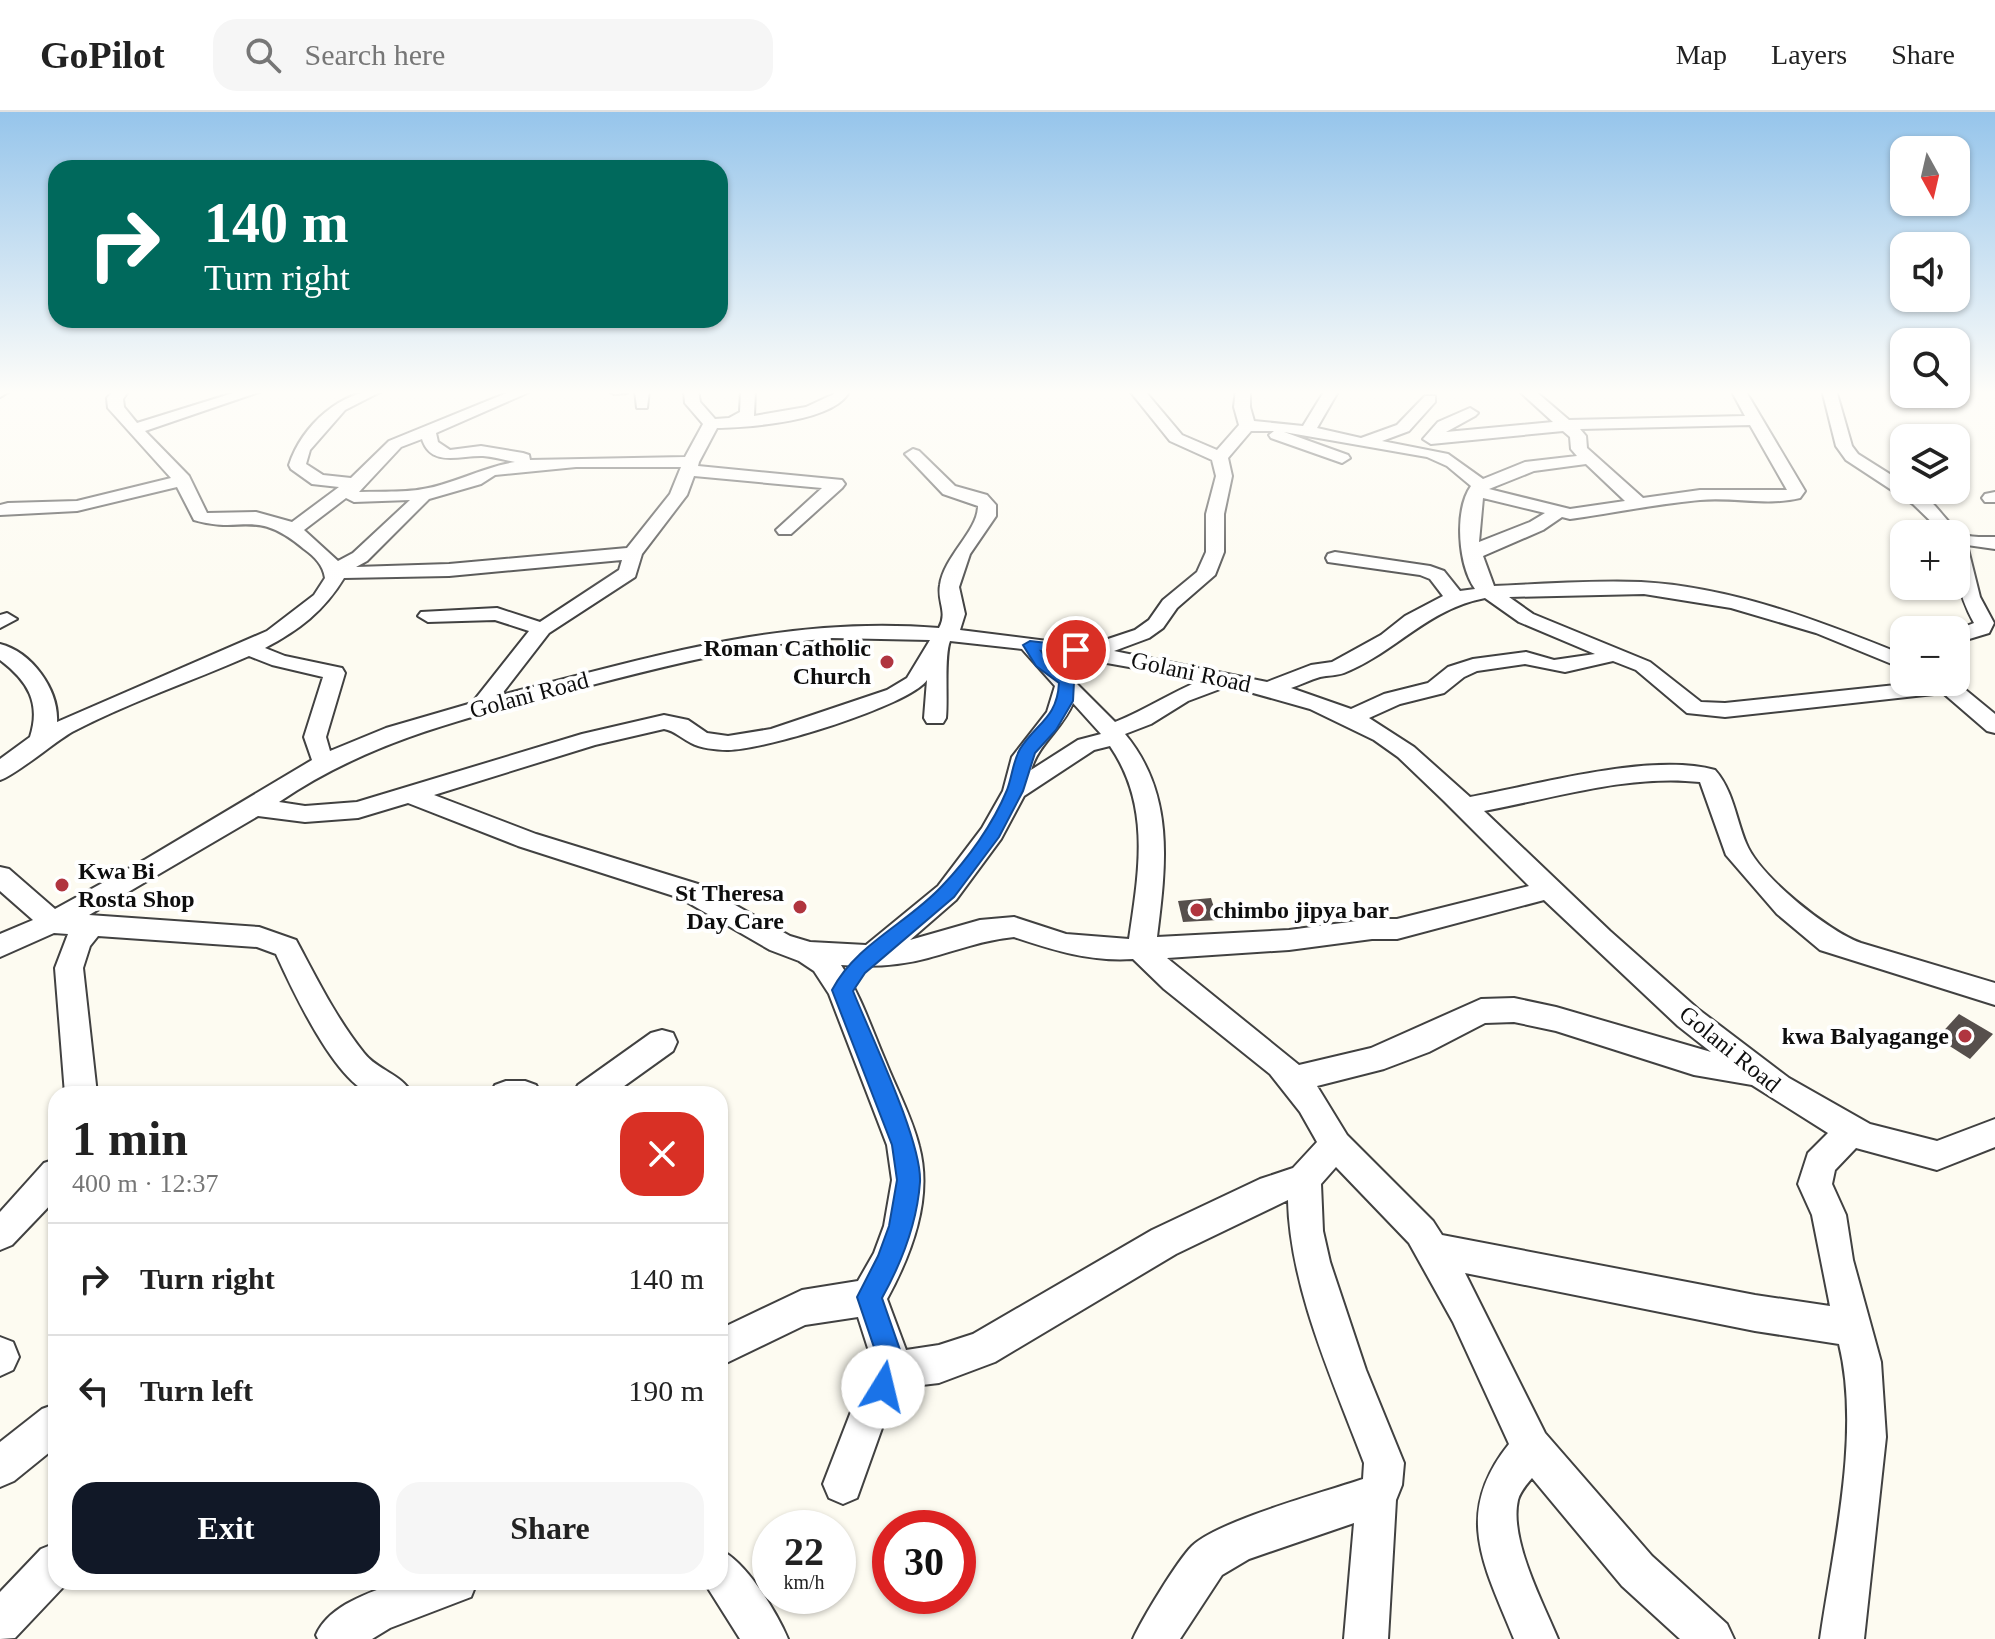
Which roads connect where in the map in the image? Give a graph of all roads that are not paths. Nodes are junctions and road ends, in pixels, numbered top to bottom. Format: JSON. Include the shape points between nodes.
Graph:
{"nodes":[{"id":1,"x":168,"y":461,"type":"edge"},
{"id":2,"x":298,"y":461,"type":"edge"},
{"id":3,"x":379,"y":461,"type":"edge"},
{"id":4,"x":528,"y":461,"type":"edge"},
{"id":5,"x":691,"y":461,"type":"edge"},
{"id":6,"x":920,"y":461,"type":"edge"},
{"id":7,"x":1221,"y":461,"type":"edge"},
{"id":8,"x":1445,"y":461,"type":"edge"},
{"id":9,"x":1570,"y":461,"type":"edge"},
{"id":10,"x":1592,"y":461,"type":"edge"},
{"id":11,"x":1778,"y":461,"type":"edge"},
{"id":12,"x":1859,"y":461,"type":"edge"},
{"id":13,"x":533,"y":464,"type":"junction"},
{"id":14,"x":689,"y":466,"type":"junction"},
{"id":15,"x":183,"y":480,"type":"junction"},
{"id":16,"x":355,"y":484,"type":"junction"},
{"id":17,"x":1479,"y":489,"type":"junction"},
{"id":18,"x":419,"y":495,"type":"junction"},
{"id":19,"x":1638,"y":503,"type":"junction"},
{"id":20,"x":0,"y":510,"type":"edge"},
{"id":21,"x":1556,"y":513,"type":"junction"},
{"id":22,"x":1940,"y":520,"type":"edge"},
{"id":23,"x":293,"y":530,"type":"junction"},
{"id":24,"x":785,"y":530,"type":"dead end"},
{"id":25,"x":1970,"y":539,"type":"edge"},
{"id":26,"x":1995,"y":543,"type":"edge"},
{"id":27,"x":633,"y":553,"type":"junction"},
{"id":28,"x":1474,"y":553,"type":"junction"},
{"id":29,"x":1335,"y":558,"type":"dead end"},
{"id":30,"x":334,"y":572,"type":"junction"},
{"id":31,"x":1489,"y":592,"type":"junction"},
{"id":32,"x":1970,"y":597,"type":"edge"},
{"id":33,"x":1455,"y":598,"type":"junction"},
{"id":34,"x":428,"y":616,"type":"dead end"},
{"id":35,"x":542,"y":629,"type":"junction"},
{"id":36,"x":1970,"y":633,"type":"edge"},
{"id":37,"x":939,"y":643,"type":"junction"},
{"id":38,"x":1030,"y":645,"type":"junction"},
{"id":39,"x":250,"y":649,"type":"junction"},
{"id":40,"x":0,"y":650,"type":"edge"},
{"id":41,"x":1091,"y":652,"type":"junction"},
{"id":42,"x":1614,"y":653,"type":"junction"},
{"id":43,"x":1890,"y":655,"type":"edge"},
{"id":44,"x":1226,"y":679,"type":"junction"},
{"id":45,"x":1066,"y":682,"type":"junction"},
{"id":46,"x":1269,"y":689,"type":"junction"},
{"id":47,"x":1890,"y":690,"type":"edge"},
{"id":48,"x":1959,"y":696,"type":"edge"},
{"id":49,"x":480,"y":707,"type":"junction"},
{"id":50,"x":1351,"y":717,"type":"junction"},
{"id":51,"x":935,"y":718,"type":"dead end"},
{"id":52,"x":1995,"y":726,"type":"edge"},
{"id":53,"x":1113,"y":734,"type":"junction"},
{"id":54,"x":41,"y":740,"type":"junction"},
{"id":55,"x":325,"y":762,"type":"junction"},
{"id":56,"x":0,"y":772,"type":"edge"},
{"id":57,"x":1015,"y":791,"type":"junction"},
{"id":58,"x":410,"y":795,"type":"junction"},
{"id":59,"x":253,"y":807,"type":"junction"},
{"id":60,"x":1463,"y":807,"type":"junction"},
{"id":61,"x":3,"y":882,"type":"edge"},
{"id":62,"x":1547,"y":890,"type":"junction"},
{"id":63,"x":54,"y":923,"type":"junction"},
{"id":64,"x":90,"y":927,"type":"junction"},
{"id":65,"x":0,"y":946,"type":"edge"},
{"id":66,"x":1141,"y":950,"type":"junction"},
{"id":67,"x":809,"y":953,"type":"junction"},
{"id":68,"x":872,"y":956,"type":"junction"},
{"id":69,"x":842,"y":990,"type":"junction"},
{"id":70,"x":1995,"y":994,"type":"edge"},
{"id":71,"x":662,"y":1042,"type":"dead end"},
{"id":72,"x":1755,"y":1072,"type":"junction"},
{"id":73,"x":1294,"y":1079,"type":"junction"},
{"id":74,"x":80,"y":1086,"type":"edge"},
{"id":75,"x":385,"y":1086,"type":"edge"},
{"id":76,"x":600,"y":1086,"type":"edge"},
{"id":77,"x":1851,"y":1132,"type":"junction"},
{"id":78,"x":1995,"y":1133,"type":"edge"},
{"id":79,"x":1336,"y":1145,"type":"junction"},
{"id":80,"x":1304,"y":1179,"type":"junction"},
{"id":81,"x":48,"y":1184,"type":"edge"},
{"id":82,"x":0,"y":1234,"type":"edge"},
{"id":83,"x":1433,"y":1250,"type":"junction"},
{"id":84,"x":869,"y":1297,"type":"junction"},
{"id":85,"x":1854,"y":1328,"type":"junction"},
{"id":86,"x":728,"y":1344,"type":"edge"},
{"id":87,"x":894,"y":1370,"type":"junction"},
{"id":88,"x":48,"y":1429,"type":"edge"},
{"id":89,"x":1531,"y":1447,"type":"junction"},
{"id":90,"x":0,"y":1467,"type":"edge"},
{"id":91,"x":843,"y":1484,"type":"dead end"},
{"id":92,"x":1376,"y":1495,"type":"junction"},
{"id":93,"x":48,"y":1572,"type":"edge"},
{"id":94,"x":728,"y":1584,"type":"edge"},
{"id":95,"x":434,"y":1590,"type":"edge"},
{"id":96,"x":0,"y":1623,"type":"edge"},
{"id":97,"x":338,"y":1635,"type":"dead end"},
{"id":98,"x":760,"y":1637,"type":"edge"},
{"id":99,"x":1155,"y":1639,"type":"edge"},
{"id":100,"x":1366,"y":1639,"type":"edge"},
{"id":101,"x":1536,"y":1639,"type":"edge"},
{"id":102,"x":1712,"y":1639,"type":"edge"},
{"id":103,"x":1842,"y":1639,"type":"edge"}],
"edges":[{"from":1,"to":15,"type":"street"},
{"from":2,"to":16,"type":"street","via":[[318,480]]},
{"from":3,"to":16,"type":"street"},
{"from":4,"to":13,"type":"street"},
{"from":5,"to":14,"type":"street"},
{"from":6,"to":37,"type":"street","via":[[949,490],[987,505],[981,528],[954,568],[949,587],[955,614]]},
{"from":7,"to":41,"type":"street","via":[[1224,476],[1215,514],[1215,552],[1205,575],[1142,634]]},
{"from":8,"to":17,"type":"street"},
{"from":9,"to":17,"type":"street","via":[[1531,466]]},
{"from":10,"to":19,"type":"street"},
{"from":11,"to":19,"type":"street","via":[[1794,494],[1700,495]]},
{"from":12,"to":22,"type":"street","via":[[1919,500]]},
{"from":13,"to":14,"type":"street"},
{"from":13,"to":18,"type":"street","via":[[490,471]]},
{"from":14,"to":24,"type":"street","via":[[836,484]]},
{"from":14,"to":27,"type":"street","via":[[678,495]]},
{"from":15,"to":20,"type":"street","via":[[92,504]]},
{"from":15,"to":23,"type":"street","via":[[200,516],[264,517]]},
{"from":16,"to":18,"type":"street","via":[[350,492],[354,497]]},
{"from":16,"to":23,"type":"street"},
{"from":17,"to":21,"type":"street"},
{"from":17,"to":28,"type":"street","via":[[1469,523]]},
{"from":18,"to":30,"type":"street","via":[[419,501],[360,557]]},
{"from":19,"to":21,"type":"street"},
{"from":21,"to":28,"type":"street","via":[[1540,527],[1495,540]]},
{"from":23,"to":30,"type":"street"},
{"from":25,"to":26,"type":"street"},
{"from":27,"to":30,"type":"street","via":[[449,570]]},
{"from":27,"to":35,"type":"street","via":[[621,579]]},
{"from":28,"to":31,"type":"street","via":[[1481,583]]},
{"from":29,"to":33,"type":"street","via":[[1423,570],[1437,575]]},
{"from":30,"to":39,"type":"street","via":[[331,586],[311,608]]},
{"from":31,"to":33,"type":"street"},
{"from":31,"to":42,"type":"street","via":[[1526,618]]},
{"from":31,"to":43,"type":"street","via":[[1596,587],[1689,593],[1774,612]]},
{"from":32,"to":36,"type":"street","via":[[1984,623]]},
{"from":33,"to":46,"type":"street","via":[[1337,668]]},
{"from":34,"to":35,"type":"street","via":[[497,614]]},
{"from":35,"to":49,"type":"street"},
{"from":37,"to":38,"type":"street","name":"Golani Road"},
{"from":37,"to":49,"type":"street","name":"Golani Road","via":[[844,632],[783,636],[684,654]]},
{"from":37,"to":51,"type":"street"},
{"from":37,"to":58,"type":"street","via":[[915,682],[895,695],[774,736],[728,743],[701,739],[664,722],[590,739]]},
{"from":38,"to":41,"type":"street","name":"Golani Road"},
{"from":38,"to":45,"type":"street"},
{"from":39,"to":54,"type":"street","via":[[131,696]]},
{"from":39,"to":55,"type":"street","via":[[334,673],[315,737]]},
{"from":40,"to":54,"type":"street","via":[[45,695],[49,721]]},
{"from":41,"to":44,"type":"street","name":"Golani Road"},
{"from":42,"to":47,"type":"street","via":[[1643,666],[1705,711]]},
{"from":42,"to":50,"type":"street","via":[[1565,666],[1526,658],[1473,665],[1436,688]]},
{"from":44,"to":46,"type":"street","name":"Golani Road"},
{"from":44,"to":53,"type":"street","via":[[1180,696]]},
{"from":45,"to":53,"type":"street"},
{"from":45,"to":57,"type":"street","via":[[1066,701],[1027,751]]},
{"from":46,"to":50,"type":"street","name":"Golani Road"},
{"from":48,"to":52,"type":"street"},
{"from":49,"to":55,"type":"street","name":"Golani Road"},
{"from":50,"to":60,"type":"street","name":"Golani Road","via":[[1407,753]]},
{"from":53,"to":57,"type":"street","via":[[1086,745]]},
{"from":53,"to":66,"type":"street","via":[[1139,772],[1152,817],[1154,867]]},
{"from":54,"to":56,"type":"street"},
{"from":55,"to":59,"type":"street","name":"Golani Road"},
{"from":57,"to":68,"type":"street","via":[[992,833],[947,893]]},
{"from":58,"to":59,"type":"street","via":[[336,813]]},
{"from":58,"to":67,"type":"street","via":[[527,840],[689,891],[780,943]]},
{"from":59,"to":63,"type":"street","name":"Golani Road"},
{"from":60,"to":62,"type":"street","name":"Golani Road"},
{"from":60,"to":70,"type":"street","via":[[1632,775],[1707,775],[1735,849],[1814,931],[1854,952]]},
{"from":61,"to":63,"type":"street"},
{"from":62,"to":66,"type":"street","via":[[1397,929]]},
{"from":62,"to":72,"type":"street","name":"Golani Road"},
{"from":63,"to":64,"type":"street"},
{"from":63,"to":65,"type":"street","name":"Golani Road"},
{"from":64,"to":74,"type":"street","via":[[77,942],[69,968]]},
{"from":64,"to":75,"type":"street","via":[[259,937],[286,947],[312,1002],[356,1066]]},
{"from":66,"to":68,"type":"street","via":[[1066,944],[1014,927]]},
{"from":66,"to":73,"type":"street"},
{"from":67,"to":68,"type":"street"},
{"from":67,"to":69,"type":"street","via":[[824,963]]},
{"from":68,"to":69,"type":"street"},
{"from":69,"to":84,"type":"street","via":[[903,1145],[908,1180],[901,1226]]},
{"from":71,"to":76,"type":"street"},
{"from":72,"to":73,"type":"street","via":[[1694,1062],[1514,1010],[1481,1011],[1373,1060]]},
{"from":72,"to":77,"type":"street","name":"Golani Road"},
{"from":73,"to":79,"type":"street"},
{"from":77,"to":78,"type":"street","name":"Golani Road","via":[[1911,1154],[1953,1154]]},
{"from":77,"to":85,"type":"street","via":[[1820,1163],[1815,1184],[1829,1215]]},
{"from":79,"to":80,"type":"street"},
{"from":79,"to":83,"type":"street"},
{"from":80,"to":87,"type":"street","via":[[1164,1242],[982,1349],[939,1364]]},
{"from":80,"to":92,"type":"street","via":[[1313,1262],[1384,1463]]},
{"from":81,"to":82,"type":"street"},
{"from":83,"to":85,"type":"street"},
{"from":83,"to":89,"type":"street"},
{"from":84,"to":86,"type":"street","via":[[802,1308]]},
{"from":84,"to":87,"type":"street"},
{"from":85,"to":103,"type":"street","via":[[1862,1362],[1867,1452]]},
{"from":87,"to":91,"type":"street","via":[[872,1404]]},
{"from":88,"to":90,"type":"street"},
{"from":89,"to":101,"type":"street","via":[[1498,1500],[1498,1528]]},
{"from":89,"to":102,"type":"street","via":[[1637,1571]]},
{"from":92,"to":99,"type":"street","via":[[1239,1542],[1207,1560]]},
{"from":92,"to":100,"type":"street"},
{"from":93,"to":96,"type":"street"},
{"from":94,"to":98,"type":"street"},
{"from":95,"to":97,"type":"street","via":[[377,1611]]}]}
